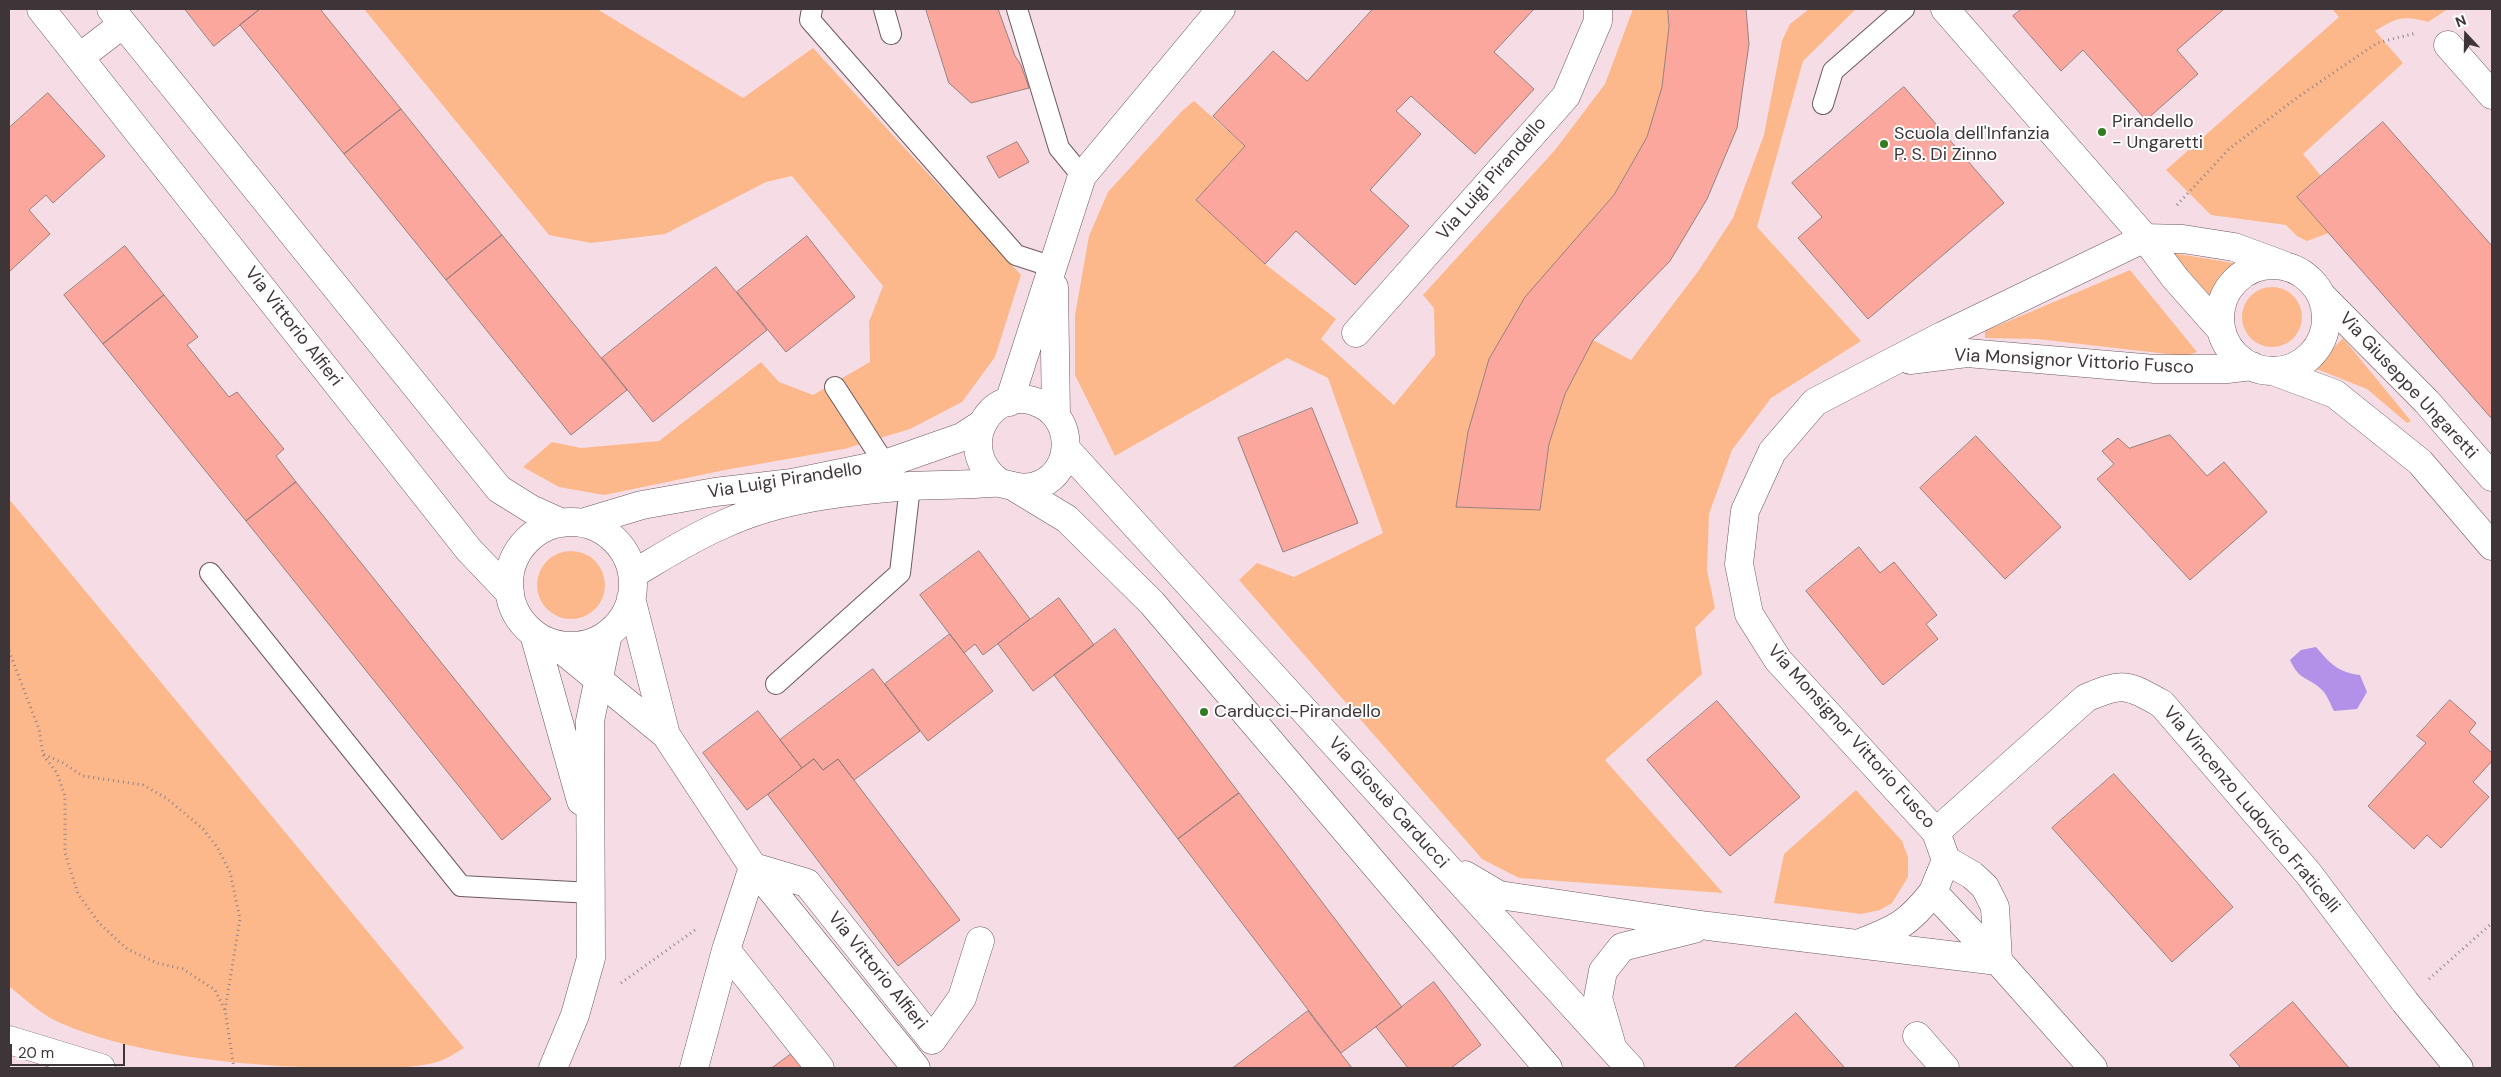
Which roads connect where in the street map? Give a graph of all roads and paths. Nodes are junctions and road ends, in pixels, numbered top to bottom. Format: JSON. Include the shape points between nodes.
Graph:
{"nodes":[{"id":1,"x":41,"y":9,"type":"edge"},
{"id":2,"x":812,"y":9,"type":"edge"},
{"id":3,"x":884,"y":9,"type":"edge"},
{"id":4,"x":1017,"y":9,"type":"edge"},
{"id":5,"x":1222,"y":9,"type":"edge"},
{"id":6,"x":1598,"y":9,"type":"edge"},
{"id":7,"x":1904,"y":9,"type":"edge"},
{"id":8,"x":1945,"y":9,"type":"edge"},
{"id":9,"x":117,"y":16,"type":"edge"},
{"id":10,"x":891,"y":34,"type":"dead end"},
{"id":11,"x":2448,"y":45,"type":"joint"},
{"id":12,"x":80,"y":57,"type":"junction"},
{"id":13,"x":2492,"y":96,"type":"edge"},
{"id":14,"x":1823,"y":104,"type":"dead end"},
{"id":15,"x":1082,"y":176,"type":"junction"},
{"id":16,"x":2145,"y":238,"type":"junction"},
{"id":17,"x":2283,"y":265,"type":"junction"},
{"id":18,"x":1054,"y":267,"type":"junction"},
{"id":19,"x":2322,"y":296,"type":"junction"},
{"id":20,"x":2222,"y":331,"type":"junction"},
{"id":21,"x":1356,"y":333,"type":"dead end"},
{"id":22,"x":1896,"y":361,"type":"junction"},
{"id":23,"x":2262,"y":369,"type":"junction"},
{"id":24,"x":835,"y":388,"type":"dead end"},
{"id":25,"x":1009,"y":402,"type":"junction"},
{"id":26,"x":1056,"y":415,"type":"junction"},
{"id":27,"x":982,"y":424,"type":"junction"},
{"id":28,"x":1066,"y":449,"type":"junction"},
{"id":29,"x":885,"y":464,"type":"junction"},
{"id":30,"x":2492,"y":477,"type":"edge"},
{"id":31,"x":910,"y":486,"type":"junction"},
{"id":32,"x":1008,"y":486,"type":"junction"},
{"id":33,"x":572,"y":523,"type":"junction"},
{"id":34,"x":2492,"y":546,"type":"edge"},
{"id":35,"x":210,"y":573,"type":"dead end"},
{"id":36,"x":632,"y":586,"type":"junction"},
{"id":37,"x":510,"y":593,"type":"junction"},
{"id":38,"x":608,"y":634,"type":"junction"},
{"id":39,"x":545,"y":639,"type":"junction"},
{"id":40,"x":9,"y":651,"type":"edge"},
{"id":41,"x":598,"y":681,"type":"junction"},
{"id":42,"x":776,"y":684,"type":"dead end"},
{"id":43,"x":666,"y":735,"type":"junction"},
{"id":44,"x":42,"y":754,"type":"junction"},
{"id":45,"x":590,"y":830,"type":"junction"},
{"id":46,"x":1936,"y":832,"type":"junction"},
{"id":47,"x":1946,"y":860,"type":"junction"},
{"id":48,"x":1442,"y":862,"type":"junction"},
{"id":49,"x":753,"y":867,"type":"junction"},
{"id":50,"x":1933,"y":892,"type":"junction"},
{"id":51,"x":592,"y":893,"type":"junction"},
{"id":52,"x":739,"y":911,"type":"junction"},
{"id":53,"x":2492,"y":923,"type":"edge"},
{"id":54,"x":1708,"y":926,"type":"junction"},
{"id":55,"x":980,"y":941,"type":"dead end"},
{"id":56,"x":1854,"y":945,"type":"junction"},
{"id":57,"x":726,"y":950,"type":"junction"},
{"id":58,"x":1998,"y":961,"type":"junction"},
{"id":59,"x":2405,"y":1002,"type":"junction"},
{"id":60,"x":225,"y":1010,"type":"junction"},
{"id":61,"x":575,"y":1015,"type":"junction"},
{"id":62,"x":1917,"y":1036,"type":"dead end"},
{"id":63,"x":9,"y":1040,"type":"edge"},
{"id":64,"x":9,"y":1046,"type":"edge"},
{"id":65,"x":1621,"y":1059,"type":"edge"},
{"id":66,"x":36,"y":1068,"type":"edge"},
{"id":67,"x":101,"y":1068,"type":"edge"},
{"id":68,"x":234,"y":1068,"type":"edge"},
{"id":69,"x":551,"y":1068,"type":"edge"},
{"id":70,"x":694,"y":1068,"type":"edge"},
{"id":71,"x":820,"y":1068,"type":"edge"},
{"id":72,"x":916,"y":1068,"type":"edge"},
{"id":73,"x":1548,"y":1068,"type":"edge"},
{"id":74,"x":1945,"y":1068,"type":"edge"},
{"id":75,"x":2093,"y":1068,"type":"edge"},
{"id":76,"x":2459,"y":1068,"type":"edge"}],
"edges":[{"from":1,"to":12,"type":"street","name":"Via Vittorio Alfieri"},
{"from":2,"to":18,"type":"lane","via":[[810,20],[1016,255]]},
{"from":3,"to":10,"type":"lane"},
{"from":4,"to":15,"type":"lane","via":[[1059,148]]},
{"from":5,"to":15,"type":"street"},
{"from":6,"to":21,"type":"street","name":"Via Luigi Pirandello","via":[[1598,21],[1566,96]]},
{"from":7,"to":14,"type":"lane","via":[[1833,71]]},
{"from":8,"to":16,"type":"street"},
{"from":9,"to":12,"type":"street"},
{"from":9,"to":33,"type":"street","via":[[499,489],[531,510]]},
{"from":11,"to":13,"type":"street"},
{"from":11,"to":16,"type":"path","via":[[2417,33],[2377,43],[2230,148]]},
{"from":12,"to":37,"type":"street","name":"Via Vittorio Alfieri","via":[[469,550]]},
{"from":15,"to":18,"type":"street"},
{"from":16,"to":17,"type":"street","via":[[2183,239],[2234,248]]},
{"from":16,"to":20,"type":"street"},
{"from":16,"to":22,"type":"street","name":"Via Monsignor Vittorio Fusco"},
{"from":17,"to":19,"type":"street","via":[[2306,276]]},
{"from":17,"to":20,"type":"street","via":[[2256,267],[2234,282],[2222,304]]},
{"from":18,"to":25,"type":"street"},
{"from":18,"to":26,"type":"street"},
{"from":19,"to":23,"type":"street","via":[[2326,322],[2318,347],[2298,364]]},
{"from":19,"to":30,"type":"street","name":"Via Giuseppe Ungaretti","via":[[2428,402]]},
{"from":20,"to":23,"type":"street","via":[[2233,352]]},
{"from":22,"to":23,"type":"street","name":"Via Monsignor Vittorio Fusco","via":[[1967,353],[2155,369]]},
{"from":22,"to":46,"type":"street","name":"Via Monsignor Vittorio Fusco","via":[[1815,402],[1772,452],[1745,511],[1739,564],[1749,614],[1778,660]]},
{"from":23,"to":34,"type":"street","via":[[2334,394],[2342,400],[2420,462]]},
{"from":24,"to":29,"type":"lane"},
{"from":25,"to":26,"type":"street","via":[[1034,402]]},
{"from":25,"to":27,"type":"street","via":[[993,410]]},
{"from":26,"to":28,"type":"street","via":[[1064,431]]},
{"from":27,"to":29,"type":"street","name":"Via Luigi Pirandello","via":[[962,437]]},
{"from":27,"to":32,"type":"street","via":[[977,440],[979,457],[987,472]]},
{"from":28,"to":32,"type":"street","via":[[1061,466],[1050,479],[1034,487]]},
{"from":28,"to":48,"type":"street","name":"Via Giosuè Carducci"},
{"from":29,"to":33,"type":"street","name":"Via Luigi Pirandello","via":[[792,483],[642,505]]},
{"from":31,"to":32,"type":"street","name":"Via Luigi Pirandello"},
{"from":31,"to":36,"type":"street","name":"Via Luigi Pirandello","via":[[832,494],[774,507],[723,524]]},
{"from":31,"to":42,"type":"lane","via":[[900,573]]},
{"from":32,"to":73,"type":"street","via":[[1067,519],[1152,603]]},
{"from":33,"to":36,"type":"street","via":[[606,532],[615,540],[629,562]]},
{"from":33,"to":37,"type":"street","via":[[539,531],[521,547],[511,569]]},
{"from":35,"to":51,"type":"lane","via":[[461,886]]},
{"from":36,"to":38,"type":"street","via":[[623,619]]},
{"from":36,"to":43,"type":"street","name":"Via Vittorio Alfieri"},
{"from":37,"to":39,"type":"street","via":[[518,616]]},
{"from":38,"to":39,"type":"street","via":[[582,645]]},
{"from":38,"to":41,"type":"street"},
{"from":39,"to":41,"type":"street","name":"Via Vittorio Alfieri"},
{"from":39,"to":45,"type":"street"},
{"from":40,"to":44,"type":"path","via":[[39,728]]},
{"from":41,"to":43,"type":"street","name":"Via Vittorio Alfieri"},
{"from":41,"to":45,"type":"street","via":[[590,721]]},
{"from":43,"to":49,"type":"street","name":"Via Vittorio Alfieri"},
{"from":44,"to":60,"type":"path","via":[[57,773],[65,796],[65,854],[78,894],[100,924],[127,949],[157,963],[183,969],[196,977],[215,990]]},
{"from":44,"to":60,"type":"path","via":[[83,776],[143,785],[183,812],[203,829],[217,847],[230,872],[240,919]]},
{"from":45,"to":51,"type":"street"},
{"from":46,"to":47,"type":"street","name":"Via Monsignor Vittorio Fusco"},
{"from":46,"to":59,"type":"street","name":"Via Vincenzo Ludovico Fraticelli","via":[[2086,698],[2115,685],[2139,691],[2162,704],[2308,873]]},
{"from":47,"to":50,"type":"street"},
{"from":47,"to":58,"type":"street","via":[[1985,886],[1995,907]]},
{"from":48,"to":54,"type":"street","via":[[1499,894]]},
{"from":48,"to":65,"type":"street","name":"Via Giosuè Carducci"},
{"from":49,"to":52,"type":"street"},
{"from":49,"to":55,"type":"street","name":"Via Vittorio Alfieri","via":[[807,883],[932,1040],[962,998]]},
{"from":49,"to":72,"type":"street","name":"Via Vittorio Alfieri"},
{"from":50,"to":56,"type":"street","via":[[1916,914],[1895,930]]},
{"from":50,"to":58,"type":"street"},
{"from":51,"to":61,"type":"street","via":[[591,958]]},
{"from":52,"to":57,"type":"street"},
{"from":52,"to":61,"type":"path","via":[[712,918]]},
{"from":53,"to":59,"type":"path"},
{"from":54,"to":56,"type":"street"},
{"from":54,"to":65,"type":"street","via":[[1622,947],[1603,970],[1598,998]]},
{"from":56,"to":58,"type":"street"},
{"from":57,"to":70,"type":"street"},
{"from":57,"to":71,"type":"street"},
{"from":58,"to":75,"type":"street"},
{"from":59,"to":76,"type":"street","name":"Via Vincenzo Ludovico Fraticelli"},
{"from":60,"to":68,"type":"path"},
{"from":61,"to":69,"type":"street"},
{"from":62,"to":74,"type":"street"},
{"from":63,"to":67,"type":"street"},
{"from":64,"to":66,"type":"street"}]}
